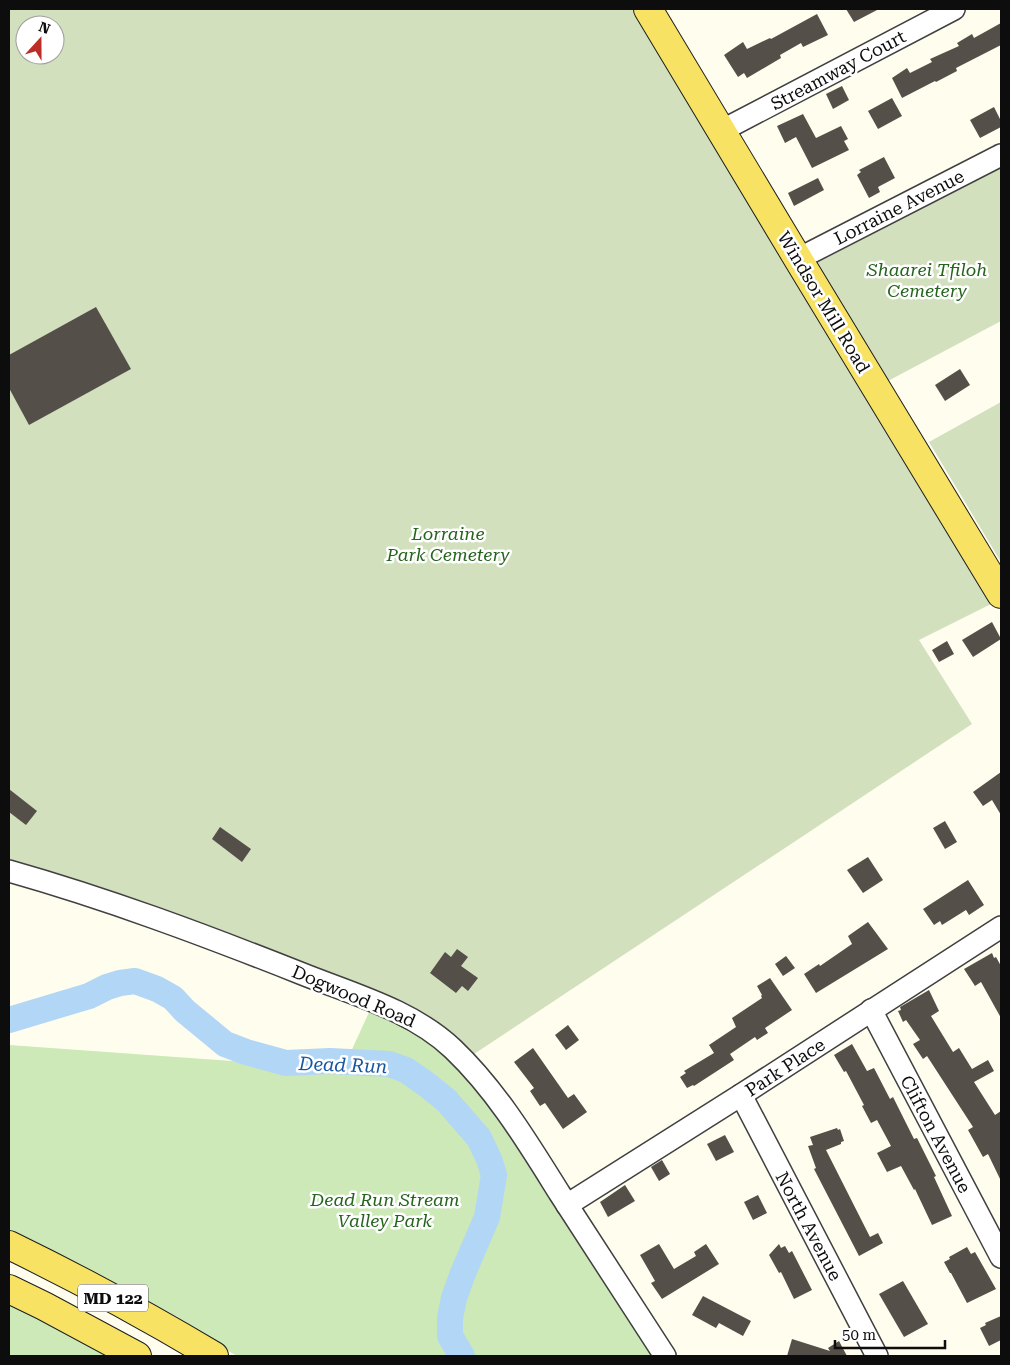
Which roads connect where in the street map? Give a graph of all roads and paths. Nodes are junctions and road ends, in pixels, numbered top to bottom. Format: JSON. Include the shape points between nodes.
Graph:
{"nodes":[{"id":1,"x":648,"y":9,"type":"edge"},
{"id":2,"x":954,"y":9,"type":"edge"},
{"id":3,"x":722,"y":131,"type":"junction"},
{"id":4,"x":1001,"y":155,"type":"edge"},
{"id":5,"x":798,"y":259,"type":"junction"},
{"id":6,"x":1001,"y":594,"type":"edge"},
{"id":7,"x":9,"y":871,"type":"edge"},
{"id":8,"x":1001,"y":928,"type":"edge"},
{"id":9,"x":871,"y":1010,"type":"junction"},
{"id":10,"x":741,"y":1095,"type":"junction"},
{"id":11,"x":567,"y":1205,"type":"junction"},
{"id":12,"x":9,"y":1245,"type":"edge"},
{"id":13,"x":1001,"y":1257,"type":"edge"},
{"id":14,"x":9,"y":1289,"type":"edge"},
{"id":15,"x":137,"y":1356,"type":"edge"},
{"id":16,"x":214,"y":1356,"type":"edge"},
{"id":17,"x":665,"y":1356,"type":"edge"},
{"id":18,"x":877,"y":1356,"type":"edge"}],
"edges":[{"from":1,"to":3,"type":"main road","name":"Windsor Mill Road"},
{"from":2,"to":3,"type":"street","name":"Streamway Court"},
{"from":3,"to":5,"type":"main road","name":"Windsor Mill Road"},
{"from":4,"to":5,"type":"street","name":"Lorraine Avenue"},
{"from":5,"to":6,"type":"main road","name":"Windsor Mill Road"},
{"from":7,"to":11,"type":"street","name":"Dogwood Road","via":[[136,911],[407,1016],[440,1037],[486,1083]]},
{"from":8,"to":9,"type":"street","name":"Park Place"},
{"from":9,"to":10,"type":"street","name":"Park Place"},
{"from":9,"to":13,"type":"street","name":"Clifton Avenue"},
{"from":10,"to":11,"type":"street","name":"Park Place"},
{"from":10,"to":18,"type":"street","name":"North Avenue"},
{"from":11,"to":17,"type":"street","name":"Dogwood Road"},
{"from":12,"to":16,"type":"main road","number":"MD 122","via":[[62,1270]]},
{"from":14,"to":15,"type":"main road","number":"MD 122"}]}
